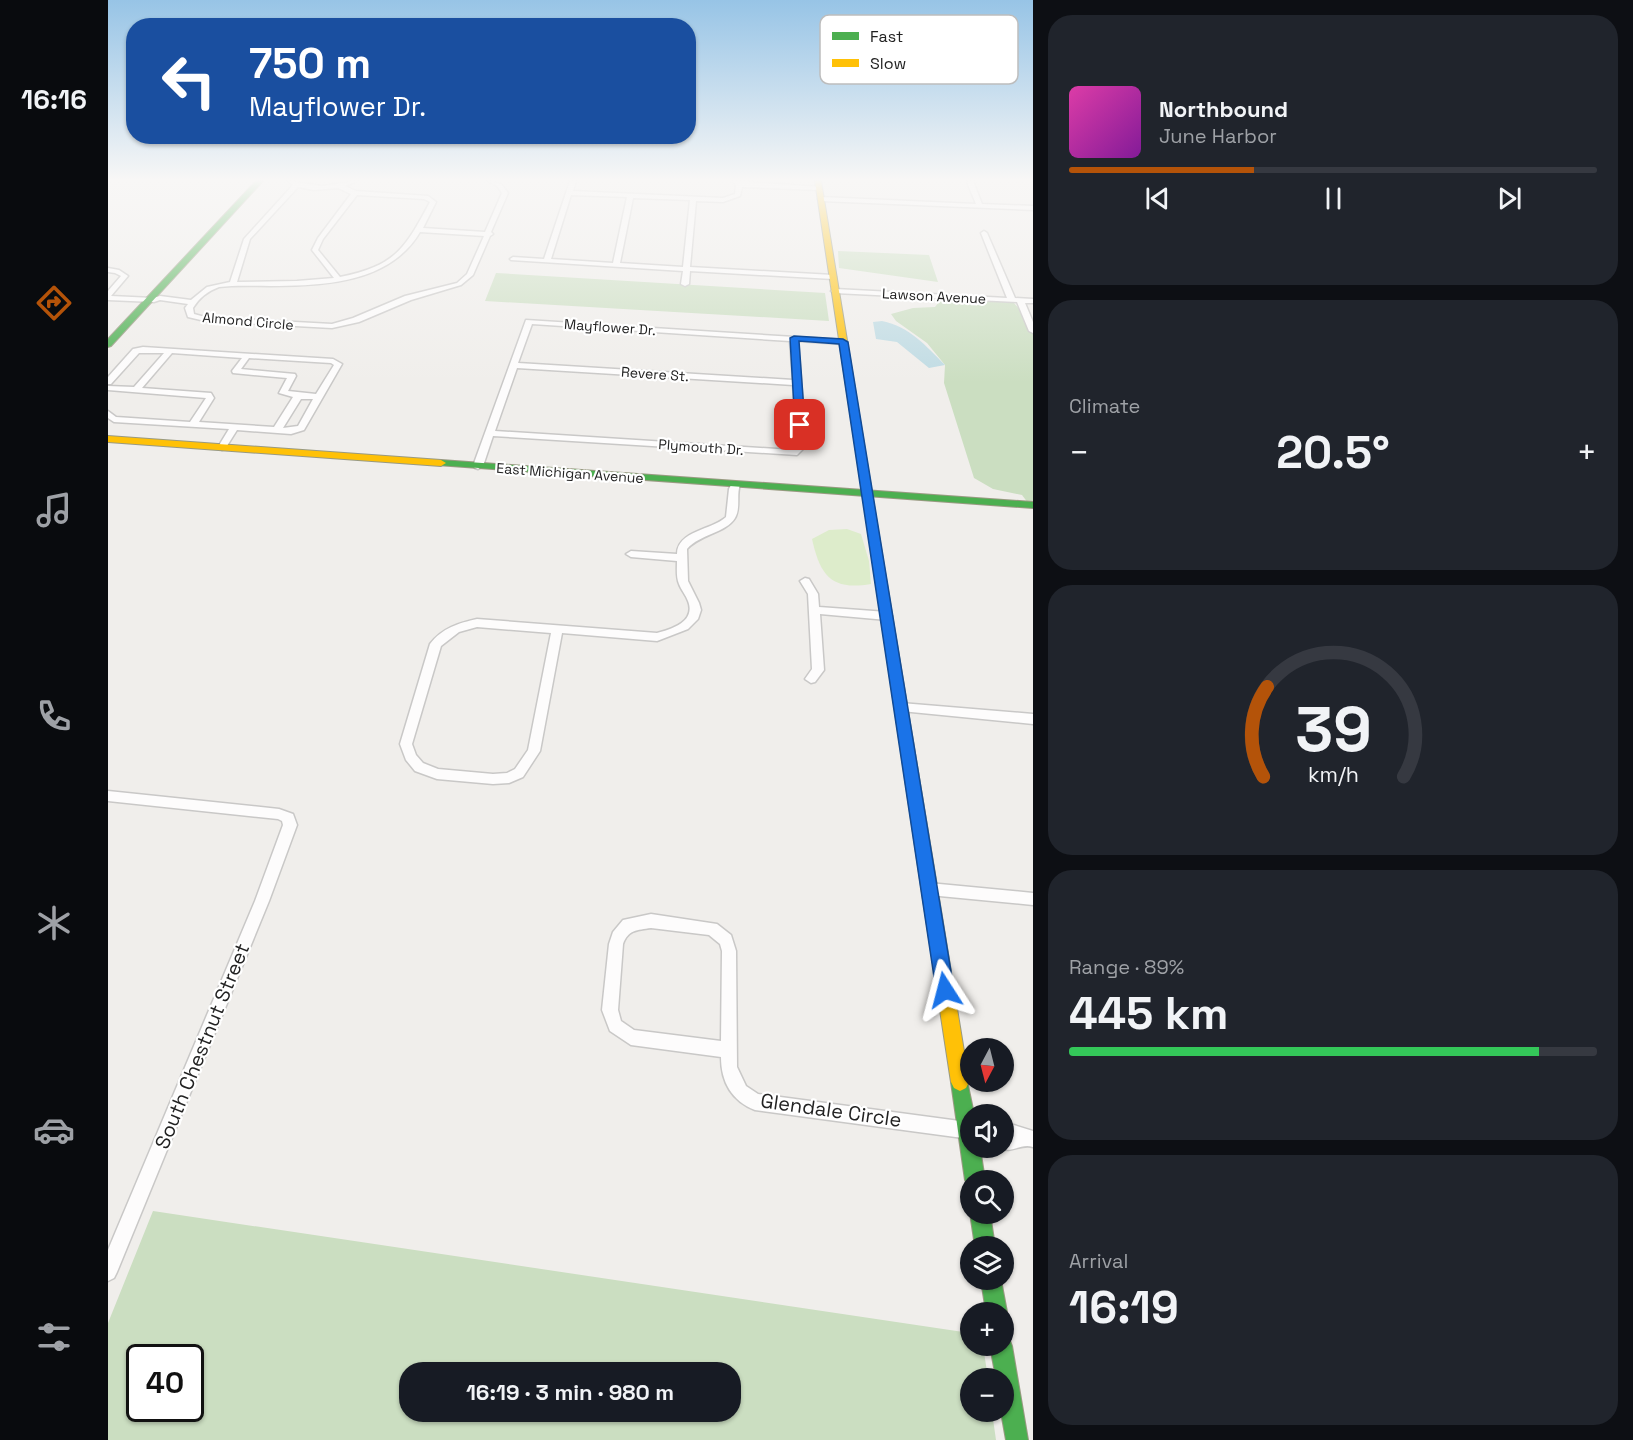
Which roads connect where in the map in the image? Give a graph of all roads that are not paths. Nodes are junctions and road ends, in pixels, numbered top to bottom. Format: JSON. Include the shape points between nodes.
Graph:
{"nodes":[{"id":1,"x":199,"y":248,"type":"edge"},
{"id":2,"x":244,"y":248,"type":"edge"},
{"id":3,"x":316,"y":248,"type":"edge"},
{"id":4,"x":406,"y":248,"type":"edge"},
{"id":5,"x":483,"y":248,"type":"edge"},
{"id":6,"x":551,"y":248,"type":"edge"},
{"id":7,"x":619,"y":248,"type":"edge"},
{"id":8,"x":688,"y":248,"type":"edge"},
{"id":9,"x":829,"y":248,"type":"edge"},
{"id":10,"x":991,"y":248,"type":"edge"},
{"id":11,"x":513,"y":259,"type":"dead end"},
{"id":12,"x":547,"y":261,"type":"junction"},
{"id":13,"x":616,"y":265,"type":"junction"},
{"id":14,"x":686,"y":268,"type":"junction"},
{"id":15,"x":108,"y":270,"type":"edge"},
{"id":16,"x":338,"y":279,"type":"junction"},
{"id":17,"x":233,"y":284,"type":"junction"},
{"id":18,"x":685,"y":284,"type":"dead end"},
{"id":19,"x":834,"y":284,"type":"junction"},
{"id":20,"x":108,"y":296,"type":"edge"},
{"id":21,"x":152,"y":300,"type":"junction"},
{"id":22,"x":1016,"y":300,"type":"junction"},
{"id":23,"x":1033,"y":301,"type":"edge"},
{"id":24,"x":189,"y":302,"type":"junction"},
{"id":25,"x":1033,"y":331,"type":"edge"},
{"id":26,"x":794,"y":338,"type":"junction"},
{"id":27,"x":843,"y":342,"type":"junction"},
{"id":28,"x":108,"y":344,"type":"edge"},
{"id":29,"x":170,"y":351,"type":"junction"},
{"id":30,"x":247,"y":356,"type":"junction"},
{"id":31,"x":303,"y":359,"type":"junction"},
{"id":32,"x":514,"y":365,"type":"junction"},
{"id":33,"x":292,"y":376,"type":"junction"},
{"id":34,"x":108,"y":382,"type":"edge"},
{"id":35,"x":797,"y":383,"type":"junction"},
{"id":36,"x":108,"y":388,"type":"edge"},
{"id":37,"x":136,"y":390,"type":"junction"},
{"id":38,"x":298,"y":396,"type":"junction"},
{"id":39,"x":319,"y":397,"type":"junction"},
{"id":40,"x":108,"y":414,"type":"edge"},
{"id":41,"x":193,"y":424,"type":"junction"},
{"id":42,"x":235,"y":428,"type":"junction"},
{"id":43,"x":277,"y":430,"type":"junction"},
{"id":44,"x":490,"y":433,"type":"junction"},
{"id":45,"x":108,"y":439,"type":"edge"},
{"id":46,"x":222,"y":447,"type":"junction"},
{"id":47,"x":478,"y":466,"type":"junction"},
{"id":48,"x":735,"y":485,"type":"junction"},
{"id":49,"x":868,"y":494,"type":"junction"},
{"id":50,"x":1033,"y":505,"type":"edge"},
{"id":51,"x":631,"y":554,"type":"dead end"},
{"id":52,"x":682,"y":558,"type":"junction"},
{"id":53,"x":805,"y":581,"type":"dead end"},
{"id":54,"x":815,"y":610,"type":"junction"},
{"id":55,"x":887,"y":616,"type":"junction"},
{"id":56,"x":557,"y":630,"type":"junction"},
{"id":57,"x":811,"y":679,"type":"dead end"},
{"id":58,"x":901,"y":707,"type":"junction"},
{"id":59,"x":1033,"y":719,"type":"edge"},
{"id":60,"x":108,"y":796,"type":"edge"},
{"id":61,"x":929,"y":889,"type":"junction"},
{"id":62,"x":1033,"y":899,"type":"edge"},
{"id":63,"x":728,"y":1050,"type":"junction"},
{"id":64,"x":965,"y":1104,"type":"edge"},
{"id":65,"x":960,"y":1130,"type":"edge"},
{"id":66,"x":1014,"y":1134,"type":"edge"},
{"id":67,"x":1029,"y":1139,"type":"edge"},
{"id":68,"x":1014,"y":1142,"type":"edge"},
{"id":69,"x":108,"y":1272,"type":"edge"},
{"id":70,"x":1003,"y":1356,"type":"edge"},
{"id":71,"x":1017,"y":1440,"type":"edge"}],
"edges":[{"from":1,"to":21,"type":"street"},
{"from":2,"to":17,"type":"street"},
{"from":3,"to":16,"type":"street"},
{"from":4,"to":16,"type":"street","name":"Almond Circle","via":[[398,257],[370,270]]},
{"from":5,"to":24,"type":"street","name":"Almond Circle","via":[[470,275],[459,284],[332,326],[205,319],[191,315]]},
{"from":6,"to":12,"type":"street"},
{"from":7,"to":13,"type":"street"},
{"from":8,"to":14,"type":"street"},
{"from":9,"to":19,"type":"street"},
{"from":10,"to":22,"type":"street"},
{"from":11,"to":12,"type":"street","name":"Lawson Avenue"},
{"from":12,"to":13,"type":"street","name":"Lawson Avenue"},
{"from":13,"to":14,"type":"street","name":"Lawson Avenue"},
{"from":14,"to":18,"type":"street"},
{"from":14,"to":19,"type":"street","name":"Lawson Avenue"},
{"from":15,"to":20,"type":"street","via":[[125,276]]},
{"from":16,"to":17,"type":"street","name":"Almond Circle","via":[[300,284]]},
{"from":17,"to":24,"type":"street","name":"Almond Circle","via":[[212,287]]},
{"from":19,"to":22,"type":"street","name":"Lawson Avenue"},
{"from":19,"to":27,"type":"street"},
{"from":20,"to":21,"type":"street"},
{"from":21,"to":24,"type":"street"},
{"from":21,"to":28,"type":"street"},
{"from":22,"to":23,"type":"street","name":"Lawson Avenue"},
{"from":22,"to":25,"type":"street"},
{"from":26,"to":27,"type":"street","name":"Mayflower Dr."},
{"from":26,"to":32,"type":"street","name":"Mayflower Dr.","via":[[529,322]]},
{"from":26,"to":35,"type":"street","name":"Plymouth Dr."},
{"from":27,"to":49,"type":"street"},
{"from":29,"to":30,"type":"street"},
{"from":29,"to":34,"type":"street","via":[[135,351]]},
{"from":29,"to":37,"type":"street"},
{"from":30,"to":31,"type":"street"},
{"from":30,"to":33,"type":"street","via":[[236,371]]},
{"from":31,"to":33,"type":"street"},
{"from":31,"to":39,"type":"street","via":[[338,364]]},
{"from":32,"to":35,"type":"street","name":"Revere St."},
{"from":32,"to":44,"type":"street","name":"Mayflower Dr."},
{"from":33,"to":38,"type":"street","via":[[283,393]]},
{"from":35,"to":44,"type":"street","name":"Plymouth Dr.","via":[[802,446],[794,453]]},
{"from":36,"to":37,"type":"street"},
{"from":37,"to":41,"type":"street","via":[[208,395],[210,398]]},
{"from":38,"to":39,"type":"street"},
{"from":38,"to":43,"type":"street"},
{"from":39,"to":43,"type":"street","via":[[301,428]]},
{"from":40,"to":41,"type":"street","via":[[114,419]]},
{"from":41,"to":42,"type":"street"},
{"from":42,"to":43,"type":"street"},
{"from":42,"to":46,"type":"street"},
{"from":44,"to":47,"type":"street","name":"Mayflower Dr."},
{"from":45,"to":46,"type":"street","name":"East Michigan Avenue"},
{"from":46,"to":47,"type":"street","name":"East Michigan Avenue"},
{"from":47,"to":48,"type":"street","name":"East Michigan Avenue"},
{"from":48,"to":49,"type":"street","name":"East Michigan Avenue"},
{"from":48,"to":52,"type":"street","via":[[739,492],[735,519],[725,528],[698,539]]},
{"from":49,"to":50,"type":"street","name":"East Michigan Avenue"},
{"from":49,"to":55,"type":"street"},
{"from":51,"to":52,"type":"street"},
{"from":52,"to":56,"type":"street","via":[[683,579],[694,614],[674,634],[657,637]]},
{"from":53,"to":54,"type":"street","via":[[813,594]]},
{"from":54,"to":55,"type":"street"},
{"from":54,"to":57,"type":"street","via":[[818,670]]},
{"from":55,"to":58,"type":"street"},
{"from":56,"to":56,"type":"street","via":[[477,623],[444,634],[436,644],[406,744],[419,767],[437,774],[493,779],[519,773],[534,752]]},
{"from":58,"to":59,"type":"street"},
{"from":58,"to":61,"type":"street"},
{"from":60,"to":69,"type":"street","name":"South Chestnut Street","via":[[279,814],[288,818],[290,825]]},
{"from":61,"to":62,"type":"street"},
{"from":61,"to":64,"type":"street"},
{"from":63,"to":63,"type":"street","name":"Glendale Circle","via":[[729,951],[722,935],[706,927],[651,921],[634,922],[624,928],[615,944],[610,1010],[615,1026],[631,1037]]},
{"from":63,"to":65,"type":"street","name":"Glendale Circle","via":[[733,1080],[740,1092],[755,1101]]},
{"from":66,"to":67,"type":"street"},
{"from":67,"to":68,"type":"street"},
{"from":70,"to":71,"type":"street"}]}
